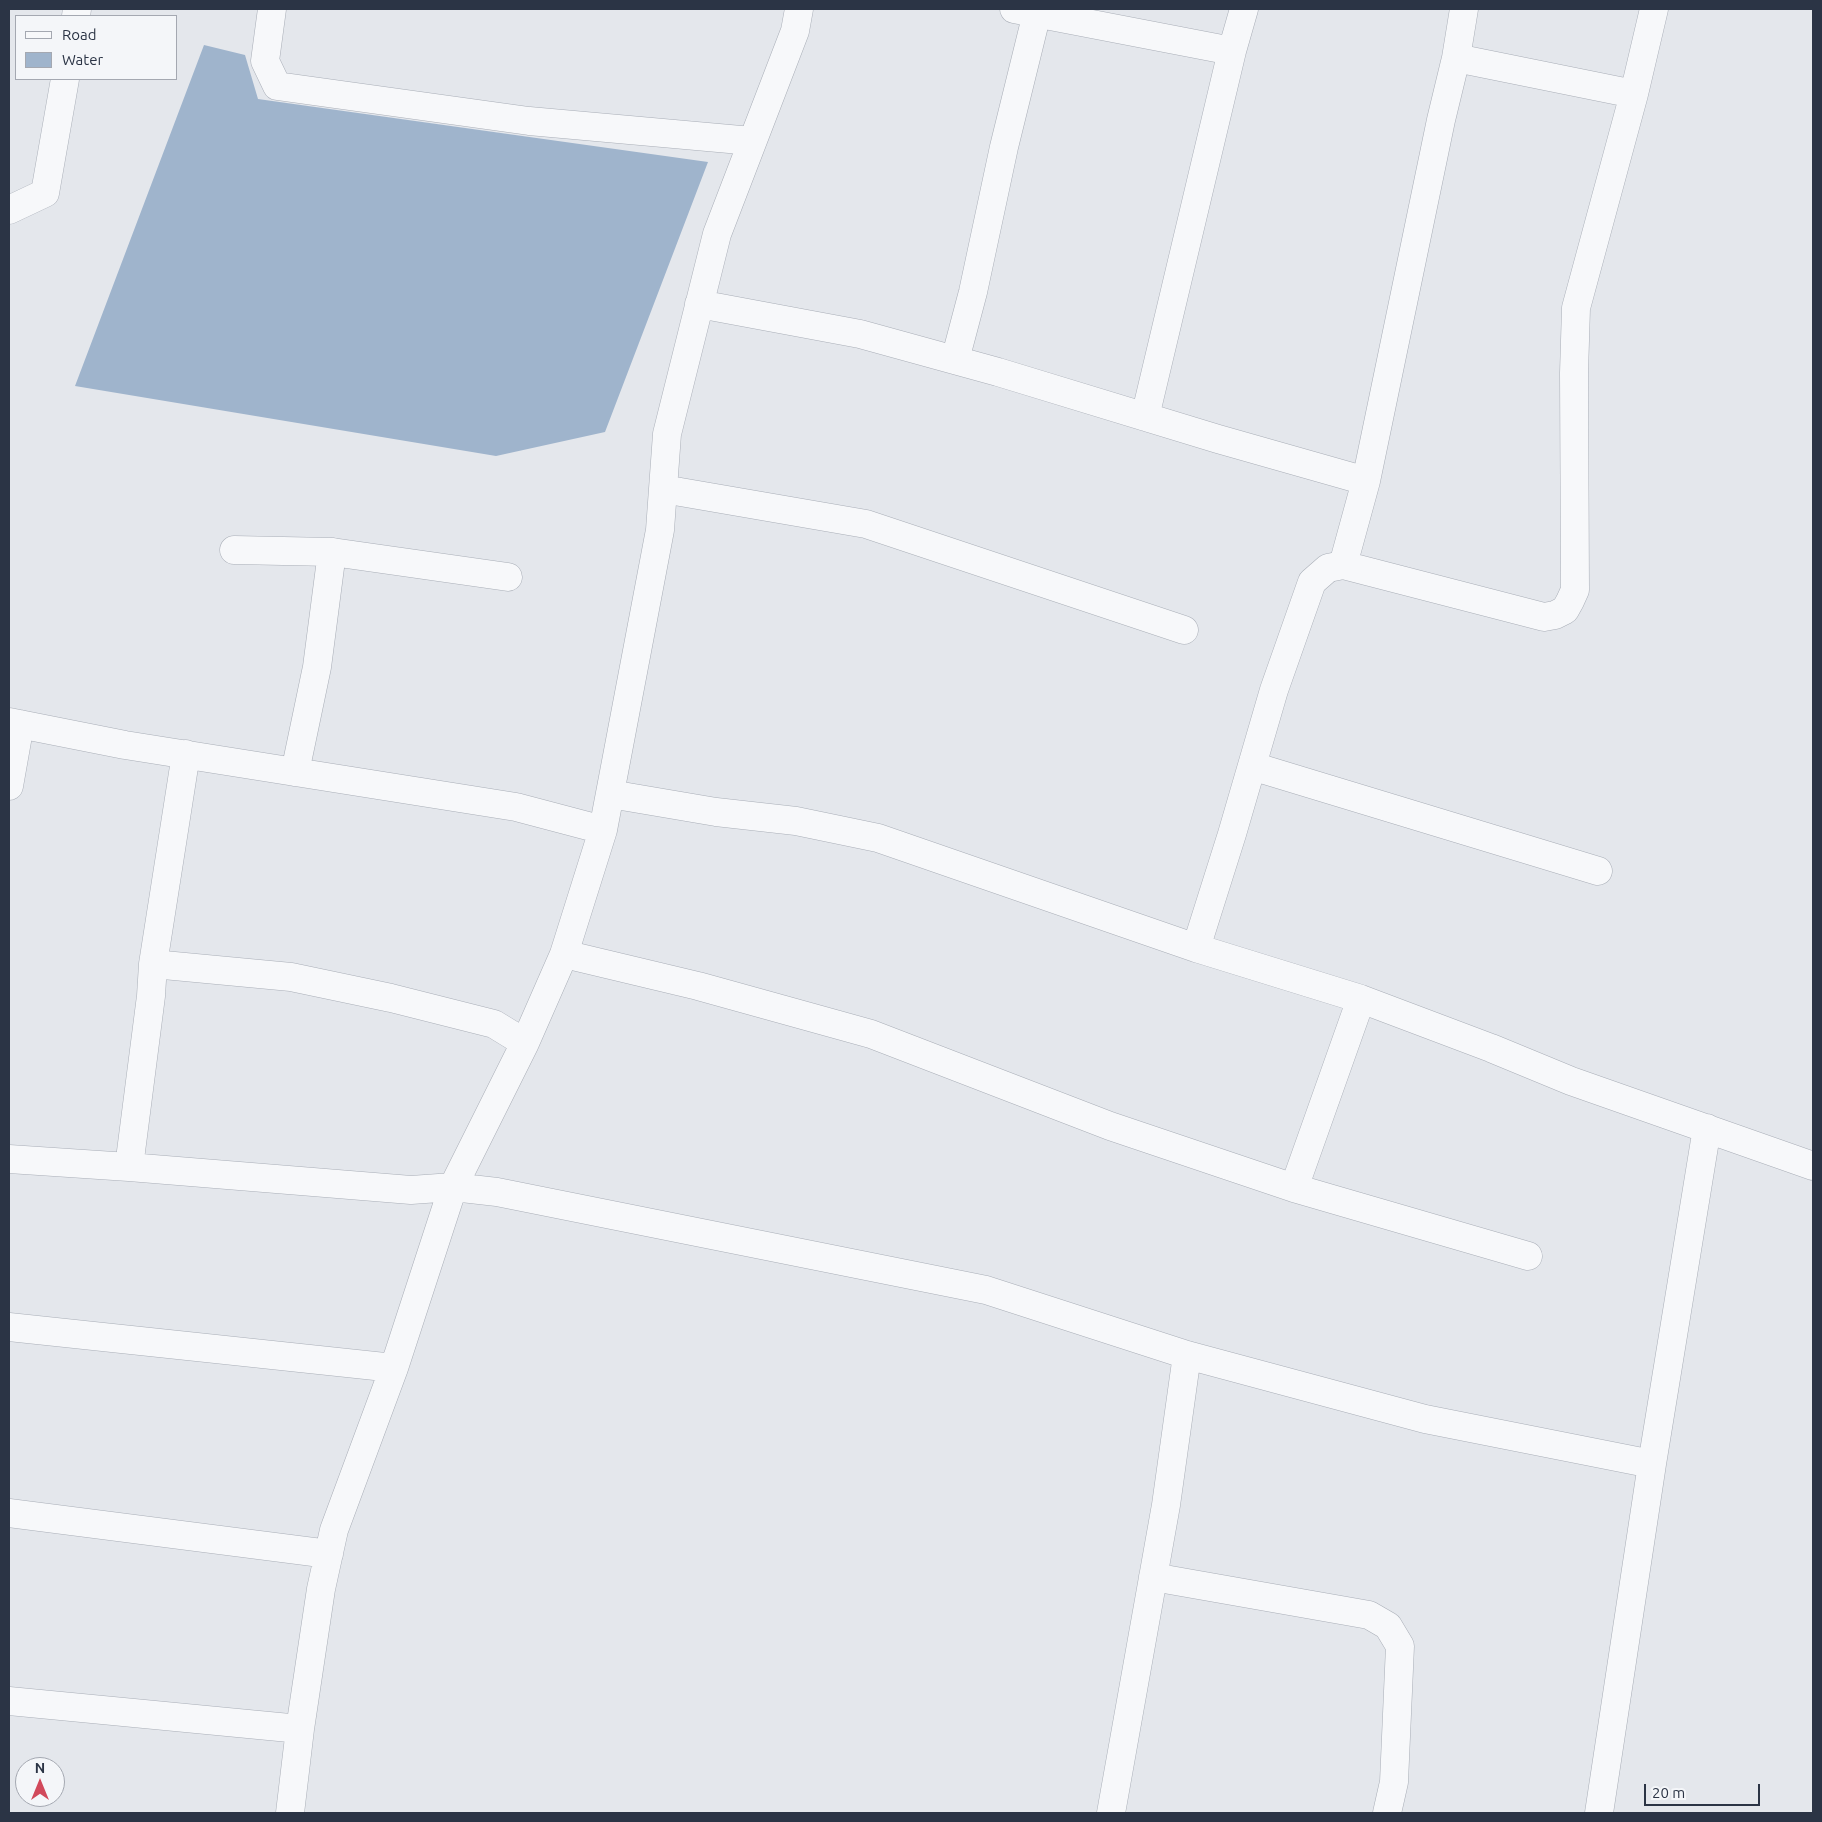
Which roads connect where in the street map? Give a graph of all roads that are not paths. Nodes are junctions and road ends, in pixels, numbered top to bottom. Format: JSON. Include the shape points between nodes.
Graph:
{"nodes":[{"id":1,"x":272,"y":9,"type":"edge"},
{"id":2,"x":799,"y":9,"type":"edge"},
{"id":3,"x":1244,"y":9,"type":"edge"},
{"id":4,"x":1464,"y":9,"type":"edge"},
{"id":5,"x":1654,"y":9,"type":"edge"},
{"id":6,"x":1030,"y":10,"type":"edge"},
{"id":7,"x":1232,"y":51,"type":"junction"},
{"id":8,"x":1456,"y":58,"type":"junction"},
{"id":9,"x":65,"y":80,"type":"edge"},
{"id":10,"x":1634,"y":94,"type":"junction"},
{"id":11,"x":752,"y":141,"type":"junction"},
{"id":12,"x":9,"y":210,"type":"edge"},
{"id":13,"x":699,"y":304,"type":"junction"},
{"id":14,"x":955,"y":360,"type":"junction"},
{"id":15,"x":1145,"y":417,"type":"junction"},
{"id":16,"x":1366,"y":481,"type":"junction"},
{"id":17,"x":663,"y":489,"type":"junction"},
{"id":18,"x":234,"y":550,"type":"dead end"},
{"id":19,"x":332,"y":552,"type":"junction"},
{"id":20,"x":1343,"y":565,"type":"junction"},
{"id":21,"x":508,"y":577,"type":"dead end"},
{"id":22,"x":1184,"y":630,"type":"dead end"},
{"id":23,"x":14,"y":723,"type":"edge"},
{"id":24,"x":186,"y":754,"type":"junction"},
{"id":25,"x":1252,"y":766,"type":"junction"},
{"id":26,"x":295,"y":772,"type":"junction"},
{"id":27,"x":9,"y":786,"type":"edge"},
{"id":28,"x":610,"y":794,"type":"junction"},
{"id":29,"x":603,"y":830,"type":"junction"},
{"id":30,"x":1598,"y":871,"type":"dead end"},
{"id":31,"x":1196,"y":948,"type":"junction"},
{"id":32,"x":564,"y":954,"type":"junction"},
{"id":33,"x":153,"y":964,"type":"junction"},
{"id":34,"x":1361,"y":999,"type":"junction"},
{"id":35,"x":525,"y":1043,"type":"junction"},
{"id":36,"x":1707,"y":1128,"type":"junction"},
{"id":37,"x":9,"y":1159,"type":"edge"},
{"id":38,"x":129,"y":1166,"type":"junction"},
{"id":39,"x":1813,"y":1166,"type":"edge"},
{"id":40,"x":453,"y":1186,"type":"junction"},
{"id":41,"x":1294,"y":1188,"type":"junction"},
{"id":42,"x":1528,"y":1256,"type":"dead end"},
{"id":43,"x":9,"y":1327,"type":"edge"},
{"id":44,"x":1187,"y":1355,"type":"junction"},
{"id":45,"x":394,"y":1368,"type":"junction"},
{"id":46,"x":1652,"y":1464,"type":"junction"},
{"id":47,"x":9,"y":1513,"type":"edge"},
{"id":48,"x":329,"y":1554,"type":"junction"},
{"id":49,"x":1153,"y":1577,"type":"junction"},
{"id":50,"x":9,"y":1701,"type":"edge"},
{"id":51,"x":300,"y":1729,"type":"junction"},
{"id":52,"x":290,"y":1813,"type":"edge"},
{"id":53,"x":1111,"y":1813,"type":"edge"},
{"id":54,"x":1387,"y":1813,"type":"edge"},
{"id":55,"x":1599,"y":1813,"type":"edge"}],
"edges":[{"from":1,"to":11,"type":"street","via":[[264,61],[277,86],[529,121]]},
{"from":2,"to":11,"type":"street","via":[[795,31]]},
{"from":3,"to":7,"type":"street"},
{"from":4,"to":8,"type":"street"},
{"from":5,"to":10,"type":"street"},
{"from":6,"to":7,"type":"street"},
{"from":6,"to":14,"type":"street","via":[[973,292]]},
{"from":7,"to":15,"type":"street"},
{"from":8,"to":10,"type":"street"},
{"from":8,"to":16,"type":"street"},
{"from":9,"to":12,"type":"street","via":[[45,193]]},
{"from":10,"to":20,"type":"street","via":[[1576,308],[1575,590],[1565,610],[1544,617]]},
{"from":11,"to":13,"type":"street","via":[[717,234]]},
{"from":13,"to":14,"type":"street","via":[[860,334]]},
{"from":13,"to":17,"type":"street","via":[[667,434]]},
{"from":14,"to":15,"type":"street"},
{"from":15,"to":16,"type":"street"},
{"from":16,"to":20,"type":"street"},
{"from":17,"to":22,"type":"street","via":[[866,524]]},
{"from":17,"to":28,"type":"street","via":[[660,530]]},
{"from":18,"to":19,"type":"street"},
{"from":19,"to":21,"type":"street"},
{"from":19,"to":26,"type":"street","via":[[317,667]]},
{"from":20,"to":25,"type":"street","via":[[1328,568],[1312,582],[1274,690]]},
{"from":23,"to":24,"type":"street"},
{"from":23,"to":27,"type":"street"},
{"from":24,"to":26,"type":"street"},
{"from":24,"to":33,"type":"street"},
{"from":25,"to":30,"type":"street"},
{"from":25,"to":31,"type":"street"},
{"from":26,"to":29,"type":"street","via":[[516,807]]},
{"from":28,"to":29,"type":"street"},
{"from":28,"to":31,"type":"street","via":[[716,812],[796,821],[878,838]]},
{"from":29,"to":32,"type":"street"},
{"from":31,"to":34,"type":"street"},
{"from":32,"to":35,"type":"street"},
{"from":32,"to":41,"type":"street","via":[[698,986],[871,1034],[1110,1126]]},
{"from":33,"to":35,"type":"street","via":[[291,978],[390,998],[494,1024]]},
{"from":33,"to":38,"type":"street"},
{"from":34,"to":36,"type":"street","via":[[1571,1081]]},
{"from":34,"to":41,"type":"street"},
{"from":35,"to":40,"type":"street"},
{"from":36,"to":39,"type":"street"},
{"from":36,"to":46,"type":"street"},
{"from":37,"to":38,"type":"street"},
{"from":38,"to":40,"type":"street","via":[[411,1190]]},
{"from":40,"to":44,"type":"street","via":[[497,1192],[986,1290]]},
{"from":40,"to":45,"type":"street"},
{"from":41,"to":42,"type":"street"},
{"from":43,"to":45,"type":"street"},
{"from":44,"to":46,"type":"street","via":[[1425,1419]]},
{"from":44,"to":49,"type":"street"},
{"from":45,"to":48,"type":"street","via":[[334,1530]]},
{"from":46,"to":55,"type":"street"},
{"from":47,"to":48,"type":"street"},
{"from":48,"to":51,"type":"street"},
{"from":49,"to":53,"type":"street"},
{"from":49,"to":54,"type":"street","via":[[1369,1615],[1388,1626],[1400,1646],[1394,1782]]},
{"from":50,"to":51,"type":"street"},
{"from":51,"to":52,"type":"street"}]}
